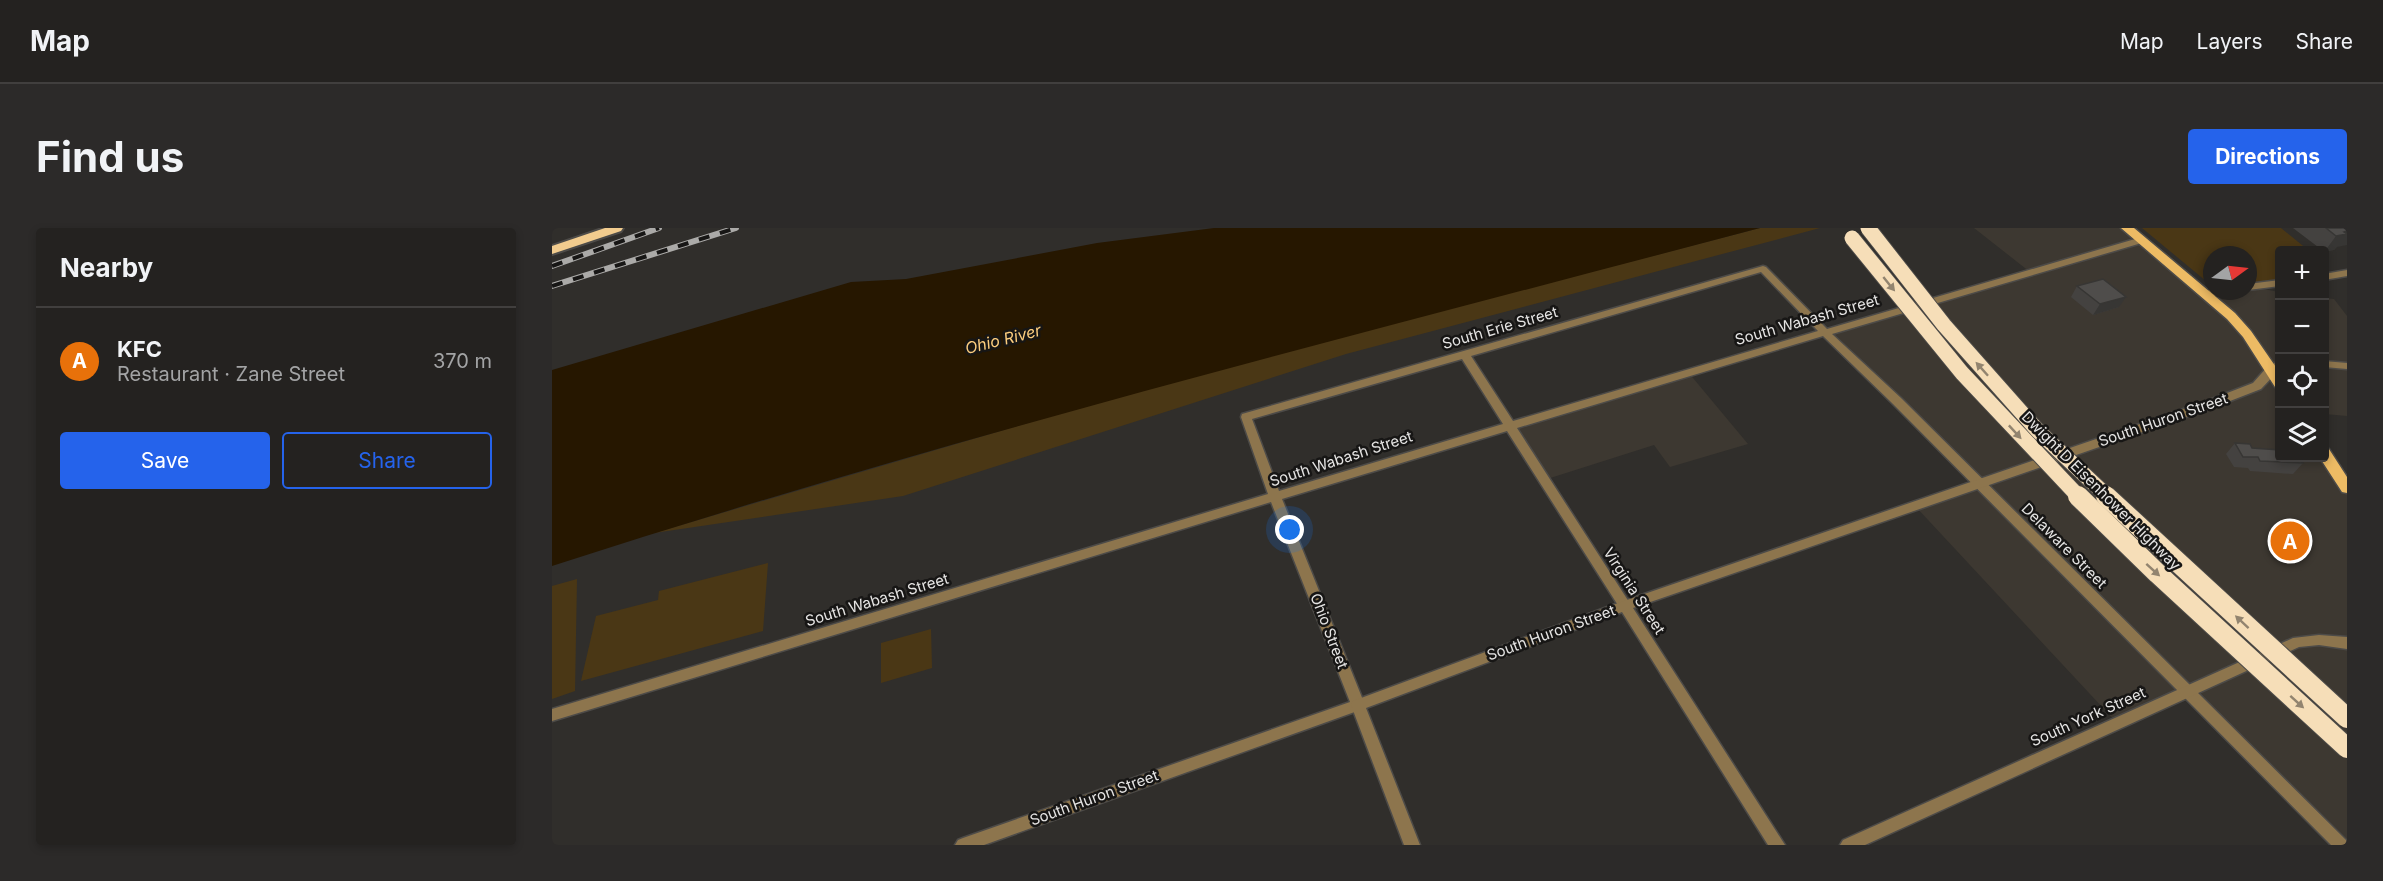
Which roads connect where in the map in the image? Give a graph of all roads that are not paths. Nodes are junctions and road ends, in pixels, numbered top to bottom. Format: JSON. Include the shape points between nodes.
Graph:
{"nodes":[{"id":1,"x":587,"y":228,"type":"edge"},
{"id":2,"x":617,"y":228,"type":"edge"},
{"id":3,"x":1868,"y":228,"type":"edge"},
{"id":4,"x":2127,"y":228,"type":"edge"},
{"id":5,"x":1852,"y":238,"type":"dead end"},
{"id":6,"x":2142,"y":240,"type":"junction"},
{"id":7,"x":557,"y":243,"type":"edge"},
{"id":8,"x":1763,"y":269,"type":"joint"},
{"id":9,"x":2347,"y":273,"type":"edge"},
{"id":10,"x":2329,"y":276,"type":"edge"},
{"id":11,"x":2275,"y":284,"type":"edge"},
{"id":12,"x":2257,"y":286,"type":"edge"},
{"id":13,"x":2203,"y":290,"type":"edge"},
{"id":14,"x":2214,"y":300,"type":"edge"},
{"id":15,"x":1824,"y":332,"type":"junction"},
{"id":16,"x":1464,"y":354,"type":"junction"},
{"id":17,"x":2329,"y":364,"type":"edge"},
{"id":18,"x":2347,"y":366,"type":"edge"},
{"id":19,"x":2275,"y":367,"type":"edge"},
{"id":20,"x":1246,"y":417,"type":"joint"},
{"id":21,"x":1508,"y":425,"type":"junction"},
{"id":22,"x":2329,"y":459,"type":"edge"},
{"id":23,"x":1980,"y":484,"type":"junction"},
{"id":24,"x":2347,"y":488,"type":"edge"},
{"id":25,"x":1275,"y":497,"type":"junction"},
{"id":26,"x":1625,"y":606,"type":"junction"},
{"id":27,"x":2347,"y":643,"type":"edge"},
{"id":28,"x":2187,"y":691,"type":"junction"},
{"id":29,"x":1358,"y":705,"type":"junction"},
{"id":30,"x":552,"y":715,"type":"edge"},
{"id":31,"x":2347,"y":718,"type":"edge"},
{"id":32,"x":2347,"y":748,"type":"edge"},
{"id":33,"x":963,"y":845,"type":"edge"},
{"id":34,"x":1412,"y":845,"type":"edge"},
{"id":35,"x":1778,"y":845,"type":"edge"},
{"id":36,"x":1848,"y":845,"type":"edge"},
{"id":37,"x":2341,"y":845,"type":"edge"}],
"edges":[{"from":1,"to":7,"type":"highway"},
{"from":2,"to":7,"type":"highway"},
{"from":31,"to":3,"type":"highway","name":"Dwight D Eisenhower Highway","one_way":true,"bridge":true,"via":[[2038,430],[1944,325]]},
{"from":4,"to":6,"type":"main road"},
{"from":5,"to":32,"type":"highway","name":"Dwight D Eisenhower Highway","one_way":true,"bridge":true,"via":[[1977,391],[2043,461],[2143,561]]},
{"from":6,"to":13,"type":"main road"},
{"from":6,"to":15,"type":"street","name":"South Wabash Street"},
{"from":8,"to":15,"type":"street","name":"Delaware Street"},
{"from":8,"to":16,"type":"street","name":"South Erie Street"},
{"from":9,"to":10,"type":"street"},
{"from":11,"to":12,"type":"street"},
{"from":14,"to":19,"type":"main road"},
{"from":15,"to":21,"type":"street","name":"South Wabash Street"},
{"from":15,"to":23,"type":"street","name":"Delaware Street"},
{"from":16,"to":20,"type":"street","name":"South Erie Street"},
{"from":16,"to":21,"type":"street","name":"Virginia Street"},
{"from":17,"to":18,"type":"street"},
{"from":19,"to":23,"type":"street","name":"South Huron Street","via":[[2252,389]]},
{"from":20,"to":25,"type":"street","name":"Ohio Street"},
{"from":21,"to":25,"type":"street","name":"South Wabash Street"},
{"from":21,"to":26,"type":"street","name":"Virginia Street"},
{"from":22,"to":24,"type":"main road"},
{"from":23,"to":26,"type":"street","name":"South Huron Street"},
{"from":23,"to":28,"type":"street","name":"Delaware Street"},
{"from":25,"to":29,"type":"street","name":"Ohio Street"},
{"from":25,"to":30,"type":"street","name":"South Wabash Street"},
{"from":26,"to":29,"type":"street","name":"South Huron Street"},
{"from":26,"to":35,"type":"street","name":"Virginia Street"},
{"from":27,"to":28,"type":"street","name":"South York Street","via":[[2298,642]]},
{"from":28,"to":36,"type":"street","name":"South York Street"},
{"from":28,"to":37,"type":"street","name":"Delaware Street"},
{"from":29,"to":33,"type":"street","name":"South Huron Street"},
{"from":29,"to":34,"type":"street","name":"Ohio Street"}]}
